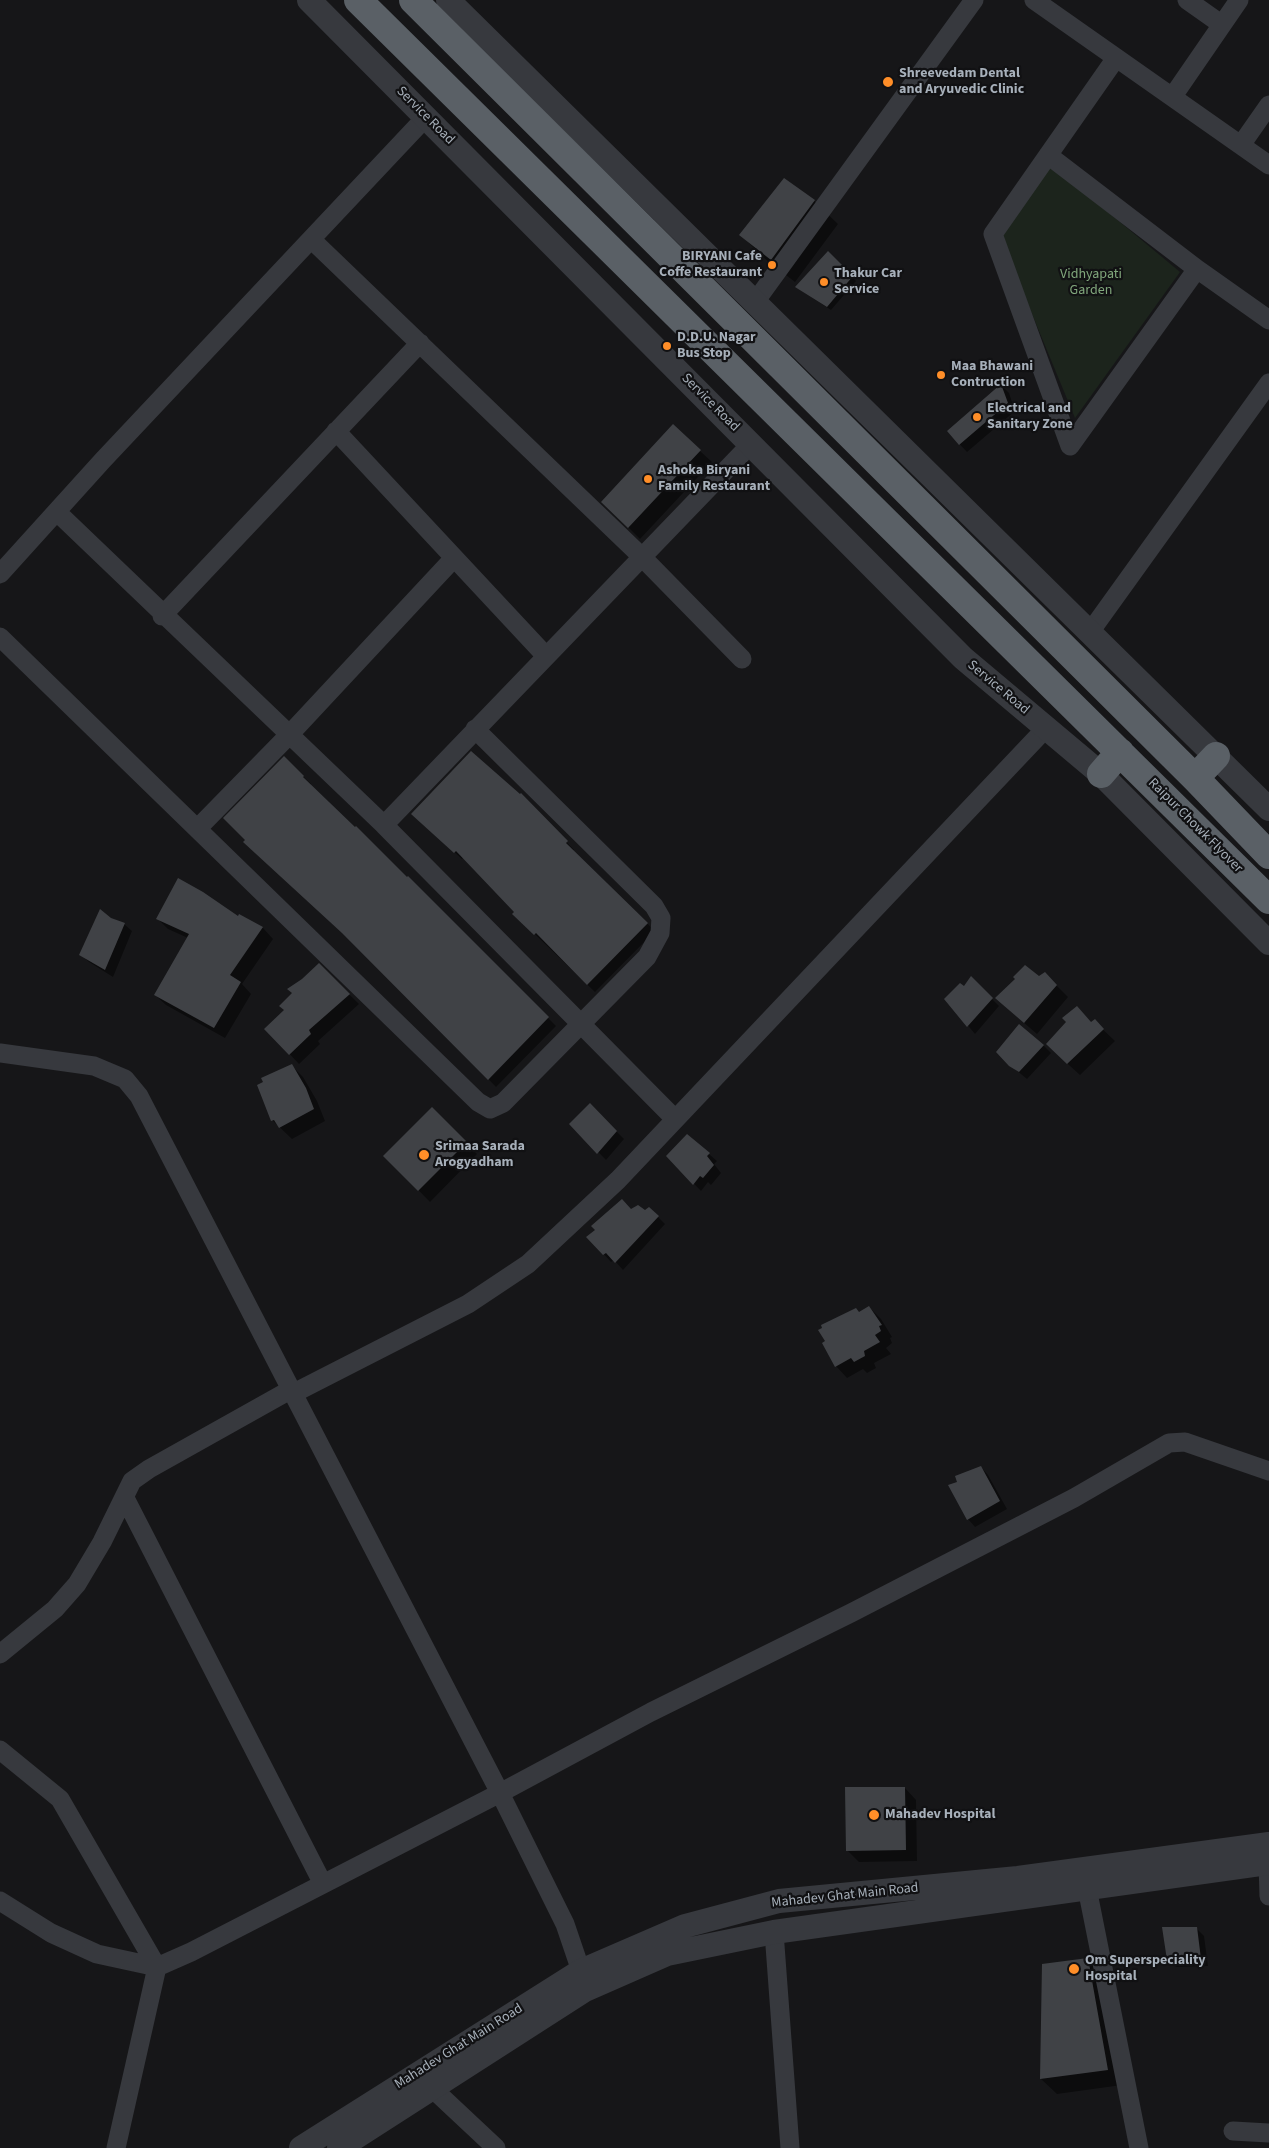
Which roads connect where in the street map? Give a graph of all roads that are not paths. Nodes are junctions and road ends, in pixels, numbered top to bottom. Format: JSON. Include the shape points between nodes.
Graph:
{"nodes":[{"id":1,"x":308,"y":0,"type":"edge"},
{"id":2,"x":358,"y":0,"type":"edge"},
{"id":3,"x":413,"y":0,"type":"edge"},
{"id":4,"x":448,"y":0,"type":"edge"},
{"id":5,"x":974,"y":0,"type":"edge"},
{"id":6,"x":1034,"y":0,"type":"edge"},
{"id":7,"x":1187,"y":0,"type":"edge"},
{"id":8,"x":1239,"y":0,"type":"edge"},
{"id":9,"x":1222,"y":24,"type":"junction"},
{"id":10,"x":1116,"y":58,"type":"junction"},
{"id":11,"x":1173,"y":96,"type":"junction"},
{"id":12,"x":1269,"y":105,"type":"edge"},
{"id":13,"x":426,"y":117,"type":"junction"},
{"id":14,"x":1241,"y":144,"type":"junction"},
{"id":15,"x":1048,"y":155,"type":"junction"},
{"id":16,"x":1269,"y":165,"type":"edge"},
{"id":17,"x":312,"y":240,"type":"junction"},
{"id":18,"x":1197,"y":269,"type":"junction"},
{"id":19,"x":755,"y":302,"type":"junction"},
{"id":20,"x":1269,"y":320,"type":"edge"},
{"id":21,"x":420,"y":343,"type":"junction"},
{"id":22,"x":1269,"y":383,"type":"edge"},
{"id":23,"x":336,"y":431,"type":"junction"},
{"id":24,"x":751,"y":444,"type":"junction"},
{"id":25,"x":57,"y":512,"type":"junction"},
{"id":26,"x":642,"y":556,"type":"junction"},
{"id":27,"x":454,"y":558,"type":"junction"},
{"id":28,"x":0,"y":574,"type":"edge"},
{"id":29,"x":162,"y":616,"type":"junction"},
{"id":30,"x":1090,"y":632,"type":"junction"},
{"id":31,"x":0,"y":637,"type":"edge"},
{"id":32,"x":545,"y":655,"type":"junction"},
{"id":33,"x":742,"y":659,"type":"dead end"},
{"id":34,"x":1046,"y":728,"type":"junction"},
{"id":35,"x":475,"y":729,"type":"junction"},
{"id":36,"x":289,"y":736,"type":"junction"},
{"id":37,"x":1120,"y":752,"type":"junction"},
{"id":38,"x":1216,"y":756,"type":"junction"},
{"id":39,"x":1100,"y":774,"type":"junction"},
{"id":40,"x":1195,"y":778,"type":"junction"},
{"id":41,"x":1269,"y":809,"type":"edge"},
{"id":42,"x":384,"y":825,"type":"junction"},
{"id":43,"x":198,"y":828,"type":"junction"},
{"id":44,"x":1269,"y":855,"type":"edge"},
{"id":45,"x":1269,"y":900,"type":"edge"},
{"id":46,"x":1269,"y":943,"type":"edge"},
{"id":47,"x":582,"y":1025,"type":"junction"},
{"id":48,"x":0,"y":1053,"type":"edge"},
{"id":49,"x":674,"y":1118,"type":"junction"},
{"id":50,"x":291,"y":1392,"type":"junction"},
{"id":51,"x":1269,"y":1471,"type":"edge"},
{"id":52,"x":125,"y":1498,"type":"junction"},
{"id":53,"x":0,"y":1654,"type":"edge"},
{"id":54,"x":0,"y":1750,"type":"edge"},
{"id":55,"x":500,"y":1793,"type":"junction"},
{"id":56,"x":1269,"y":1857,"type":"edge"},
{"id":57,"x":323,"y":1884,"type":"junction"},
{"id":58,"x":1087,"y":1888,"type":"junction"},
{"id":59,"x":1269,"y":1896,"type":"edge"},
{"id":60,"x":0,"y":1902,"type":"edge"},
{"id":61,"x":774,"y":1932,"type":"junction"},
{"id":62,"x":158,"y":1967,"type":"junction"},
{"id":63,"x":581,"y":1971,"type":"junction"},
{"id":64,"x":432,"y":2088,"type":"junction"},
{"id":65,"x":1233,"y":2131,"type":"dead end"},
{"id":66,"x":1269,"y":2133,"type":"edge"},
{"id":67,"x":116,"y":2148,"type":"edge"},
{"id":68,"x":301,"y":2148,"type":"edge"},
{"id":69,"x":339,"y":2148,"type":"edge"},
{"id":70,"x":496,"y":2148,"type":"edge"},
{"id":71,"x":790,"y":2148,"type":"edge"},
{"id":72,"x":1139,"y":2148,"type":"edge"}],
"edges":[{"from":1,"to":13,"type":"street","name":"Service Road"},
{"from":2,"to":37,"type":"highway","name":"Raipur Chowk Flyover"},
{"from":3,"to":40,"type":"highway"},
{"from":4,"to":19,"type":"street"},
{"from":5,"to":19,"type":"street"},
{"from":6,"to":10,"type":"street"},
{"from":7,"to":9,"type":"street"},
{"from":8,"to":9,"type":"street"},
{"from":9,"to":11,"type":"street"},
{"from":10,"to":11,"type":"street"},
{"from":10,"to":15,"type":"street"},
{"from":11,"to":14,"type":"street"},
{"from":12,"to":14,"type":"street"},
{"from":13,"to":17,"type":"street"},
{"from":13,"to":24,"type":"street","name":"Service Road"},
{"from":14,"to":16,"type":"street"},
{"from":15,"to":18,"type":"street"},
{"from":15,"to":18,"type":"street","via":[[993,234],[1070,446]]},
{"from":17,"to":21,"type":"street"},
{"from":17,"to":25,"type":"street"},
{"from":18,"to":20,"type":"street"},
{"from":19,"to":30,"type":"street"},
{"from":21,"to":23,"type":"street"},
{"from":21,"to":26,"type":"street"},
{"from":22,"to":30,"type":"street"},
{"from":23,"to":27,"type":"street"},
{"from":23,"to":29,"type":"street"},
{"from":24,"to":26,"type":"street"},
{"from":24,"to":34,"type":"street","name":"Service Road","via":[[963,658]]},
{"from":25,"to":28,"type":"street"},
{"from":25,"to":29,"type":"street"},
{"from":26,"to":32,"type":"street"},
{"from":26,"to":33,"type":"street"},
{"from":27,"to":32,"type":"street"},
{"from":27,"to":36,"type":"street"},
{"from":29,"to":36,"type":"street"},
{"from":30,"to":38,"type":"street"},
{"from":31,"to":43,"type":"street"},
{"from":32,"to":35,"type":"street"},
{"from":34,"to":39,"type":"street","name":"Service Road"},
{"from":34,"to":49,"type":"street"},
{"from":35,"to":42,"type":"street"},
{"from":35,"to":47,"type":"street","via":[[654,906],[661,918],[660,933],[647,957]]},
{"from":36,"to":42,"type":"street"},
{"from":36,"to":43,"type":"street"},
{"from":37,"to":39,"type":"highway"},
{"from":37,"to":45,"type":"highway","name":"Raipur Chowk Flyover"},
{"from":38,"to":40,"type":"highway"},
{"from":38,"to":41,"type":"street"},
{"from":39,"to":46,"type":"street","name":"Service Road"},
{"from":40,"to":44,"type":"highway"},
{"from":42,"to":47,"type":"street"},
{"from":43,"to":47,"type":"street","via":[[478,1102],[490,1109],[504,1104]]},
{"from":47,"to":49,"type":"street"},
{"from":48,"to":50,"type":"street","via":[[94,1066],[126,1079],[140,1096]]},
{"from":49,"to":50,"type":"street","via":[[618,1180],[528,1264],[468,1304]]},
{"from":50,"to":52,"type":"street","via":[[149,1469],[132,1481]]},
{"from":50,"to":55,"type":"street"},
{"from":51,"to":55,"type":"street","via":[[1185,1442],[1169,1444],[1074,1498],[651,1712]]},
{"from":52,"to":53,"type":"street","via":[[77,1584],[55,1608]]},
{"from":52,"to":57,"type":"street"},
{"from":54,"to":62,"type":"street","via":[[60,1799]]},
{"from":55,"to":57,"type":"street"},
{"from":55,"to":63,"type":"street","via":[[565,1924]]},
{"from":56,"to":58,"type":"street"},
{"from":56,"to":59,"type":"street"},
{"from":56,"to":63,"type":"street","name":"Mahadev Ghat Main Road","via":[[779,1901],[685,1926]]},
{"from":57,"to":62,"type":"street"},
{"from":58,"to":61,"type":"street"},
{"from":58,"to":72,"type":"street"},
{"from":60,"to":62,"type":"street","via":[[50,1933],[97,1954]]},
{"from":61,"to":64,"type":"street","via":[[667,1954],[585,1990]]},
{"from":61,"to":71,"type":"street"},
{"from":62,"to":67,"type":"street"},
{"from":63,"to":68,"type":"street","name":"Mahadev Ghat Main Road"},
{"from":64,"to":69,"type":"street"},
{"from":64,"to":70,"type":"street"},
{"from":65,"to":66,"type":"street"}]}
